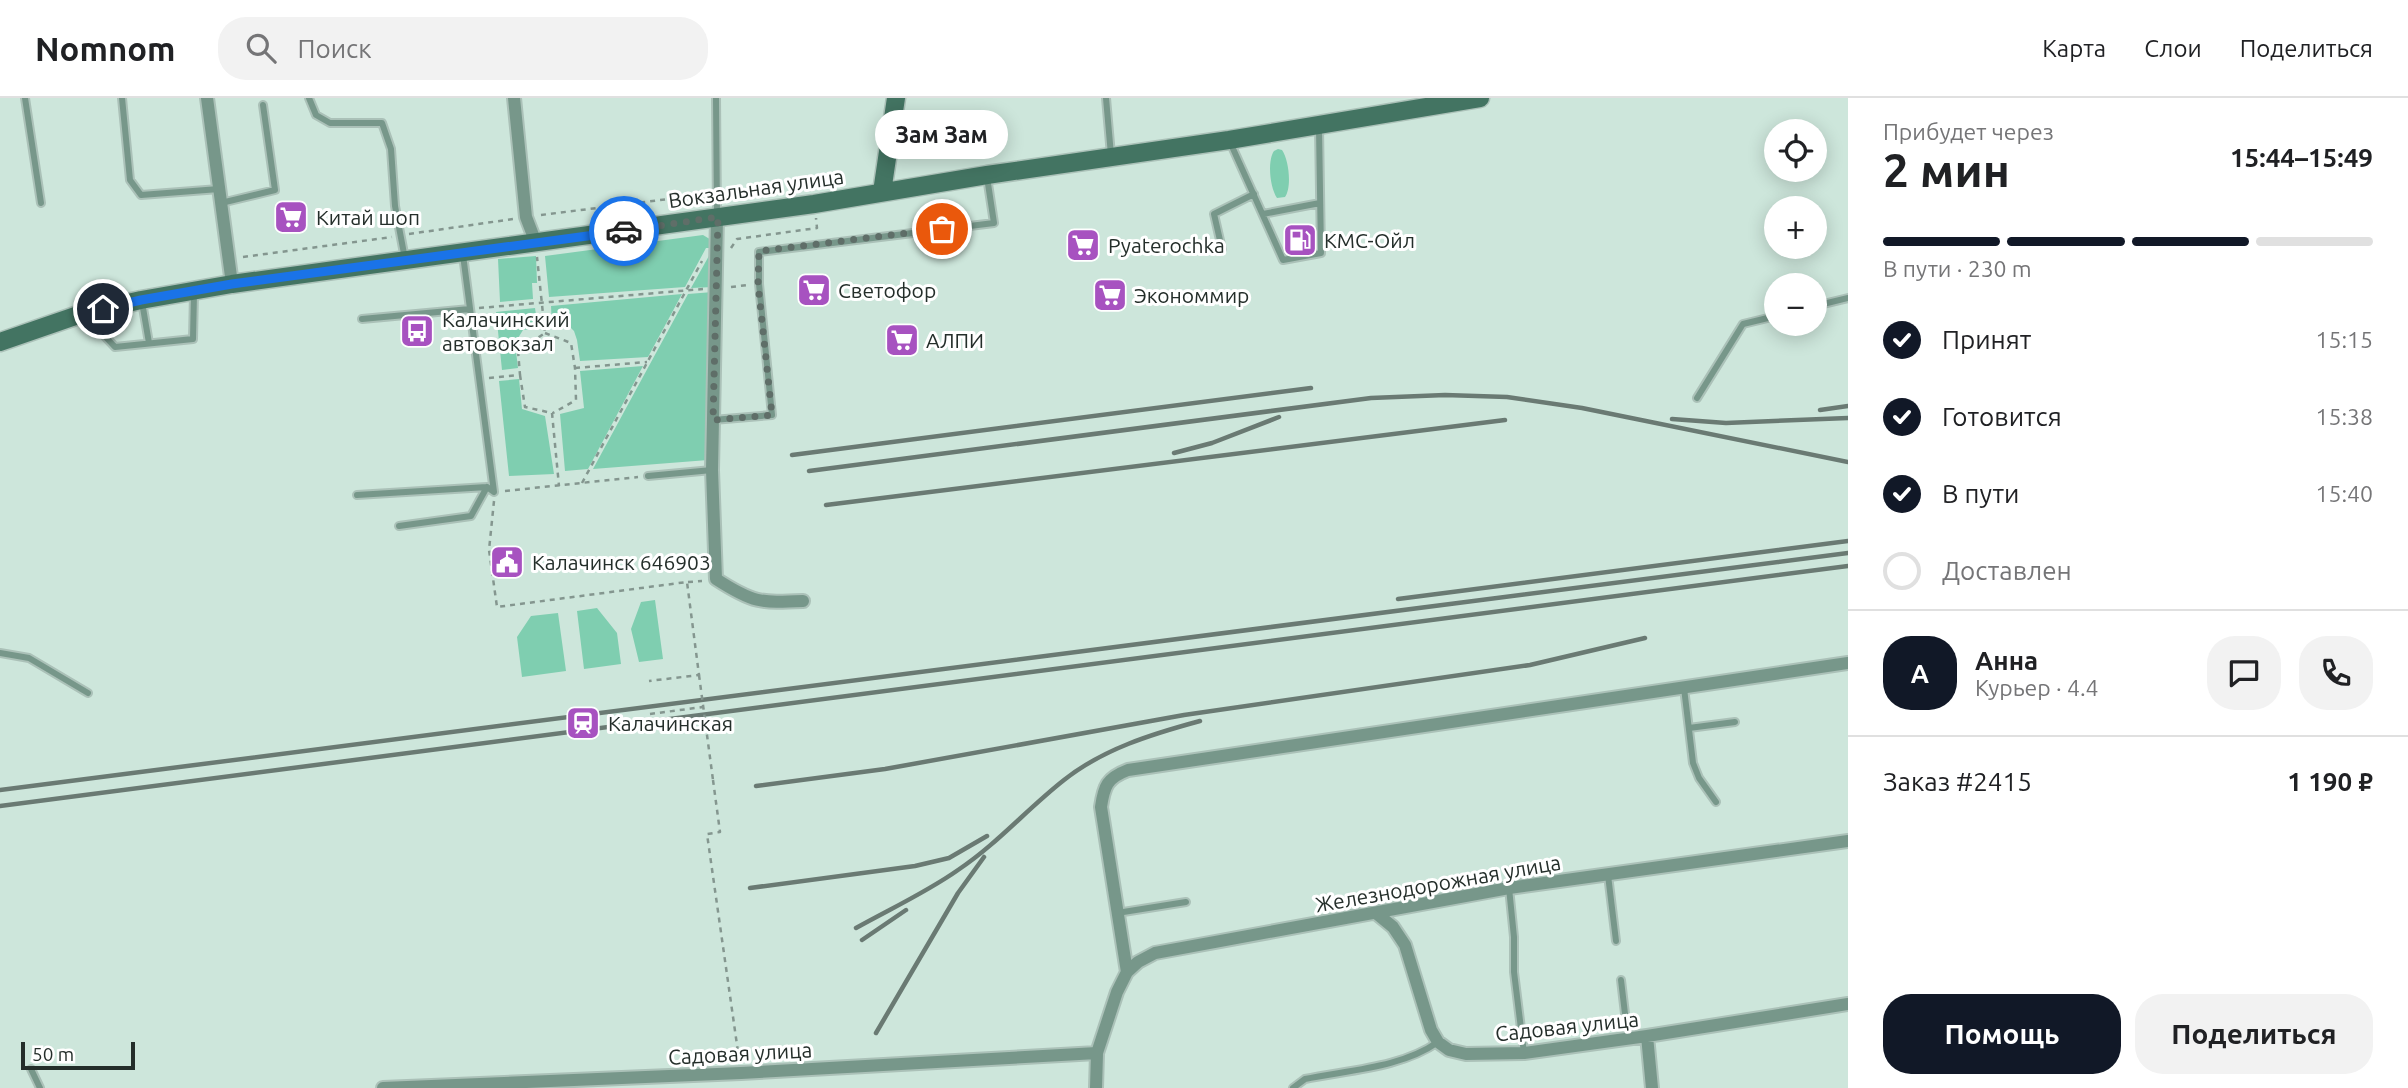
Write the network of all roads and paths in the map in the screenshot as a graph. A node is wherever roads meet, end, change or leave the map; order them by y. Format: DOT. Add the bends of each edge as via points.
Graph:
graph roads {
  1 [pos="25,98"];
  2 [pos="122,98"];
  3 [pos="207,98"];
  4 [pos="309,98"];
  5 [pos="513,98"];
  6 [pos="716,98"];
  7 [pos="896,98"];
  8 [pos="1106,98"];
  9 [pos="1480,98"];
  10 [pos="263,105"];
  11 [pos="1319,125"];
  12 [pos="1229,140"];
  13 [pos="1111,157"];
  14 [pos="987,175"];
  15 [pos="784,185"];
  16 [pos="219,189"];
  17 [pos="882,192"];
  18 [pos="1254,194"];
  19 [pos="1320,202"];
  20 [pos="41,203"];
  21 [pos="221,203"];
  22 [pos="814,204"];
  23 [pos="1263,214"];
  24 [pos="526,217"];
  25 [pos="718,217"];
  26 [pos="401,236"];
  27 [pos="536,243"];
  28 [pos="717,250"];
  29 [pos="1222,250"];
  30 [pos="463,253"];
  31 [pos="229,259"];
  32 [pos="406,261"];
  33 [pos="232,284"];
  34 [pos="758,284"];
  35 [pos="716,289"];
  36 [pos="686,290"];
  37 [pos="194,291"];
  38 [pos="1848,298"];
  39 [pos="141,300"];
  40 [pos="541,302"];
  41 [pos="1827,303"];
  42 [pos="470,309"];
  43 [pos="83,313"];
  44 [pos="362,319"];
  45 [pos="1764,319"];
  46 [pos="545,333"];
  47 [pos="0,342"];
  48 [pos="149,343"];
  49 [pos="647,362"];
  50 [pos="575,368"];
  51 [pos="520,375"];
  52 [pos="479,379"];
  53 [pos="1697,398"];
  54 [pos="552,413"];
  55 [pos="713,420"];
  56 [pos="712,470"];
  57 [pos="648,476"];
  58 [pos="582,483"];
  59 [pos="559,486"];
  60 [pos="487,487"];
  61 [pos="494,492"];
  62 [pos="356,495"];
  63 [pos="399,526"];
  64 [pos="803,601"];
  65 [pos="0,653"];
  66 [pos="1848,663"];
  67 [pos="699,675"];
  68 [pos="649,681"];
  69 [pos="1684,688"];
  70 [pos="88,693"];
  71 [pos="704,707"];
  72 [pos="650,714"];
  73 [pos="1735,722"];
  74 [pos="1689,728"];
  75 [pos="1716,802"];
  76 [pos="1848,841"];
  77 [pos="1608,875"];
  78 [pos="1509,888"];
  79 [pos="1186,902"];
  80 [pos="1117,913"];
  81 [pos="1376,913"];
  82 [pos="1616,941"];
  83 [pos="1128,972"];
  84 [pos="1621,980"];
  85 [pos="1848,1004"];
  86 [pos="1647,1036"];
  87 [pos="1628,1039"];
  88 [pos="1438,1042"];
  89 [pos="1097,1053"];
  90 [pos="1524,1053"];
  91 [pos="31,1069"];
  92 [pos="741,1073"];
  93 [pos="40,1088"];
  94 [pos="383,1088"];
  95 [pos="743,1088"];
  96 [pos="1096,1088"];
  97 [pos="1293,1088"];
  98 [pos="1652,1088"];
  1 -- 20 [label="lane"];
  2 -- 16 [label="lane" via="130,180 141,195"];
  3 -- 16 [label="street"];
  4 -- 26 [label="lane" via="316,115 330,123 382,123 391,149"];
  5 -- 24 [label="street"];
  6 -- 25 [label="lane"];
  7 -- 17 [label="main road"];
  8 -- 13 [label="lane"];
  9 -- 11 [label="main road, Вокзальная улица"];
  10 -- 21 [label="lane" via="275,190"];
  11 -- 12 [label="main road, Вокзальная улица"];
  11 -- 19 [label="lane"];
  12 -- 13 [label="main road, Вокзальная улица"];
  12 -- 18 [label="lane"];
  13 -- 14 [label="main road, Вокзальная улица"];
  14 -- 17 [label="main road, Вокзальная улица"];
  14 -- 34 [label="lane" via="994,223 759,251"];
  15 -- 24 [label="path"];
  16 -- 21 [label="street"];
  17 -- 22 [label="main road, Вокзальная улица"];
  18 -- 23 [label="lane"];
  18 -- 29 [label="lane" via="1214,214"];
  19 -- 23 [label="lane"];
  19 -- 23 [label="lane" via="1321,253 1283,260"];
  21 -- 31 [label="street"];
  22 -- 25 [label="main road, Вокзальная улица"];
  22 -- 28 [label="path" via="817,228 737,239 730,249"];
  24 -- 26 [label="path"];
  24 -- 27 [label="street"];
  25 -- 27 [label="main road, Вокзальная улица"];
  25 -- 28 [label="street"];
  26 -- 31 [label="path"];
  26 -- 32 [label="lane"];
  27 -- 30 [label="main road, Вокзальная улица"];
  27 -- 40 [label="path"];
  28 -- 35 [label="street"];
  28 -- 36 [label="path" via="708,251"];
  30 -- 32 [label="main road, Вокзальная улица"];
  30 -- 42 [label="lane"];
  31 -- 33 [label="street"];
  32 -- 33 [label="main road, Вокзальная улица"];
  33 -- 37 [label="main road, Вокзальная улица"];
  34 -- 35 [label="path"];
  34 -- 55 [label="lane" via="772,415"];
  35 -- 36 [label="path"];
  35 -- 55 [label="street"];
  36 -- 40 [label="path"];
  36 -- 49 [label="path"];
  37 -- 39 [label="main road, Вокзальная улица"];
  37 -- 48 [label="lane" via="193,339"];
  38 -- 41 [label="lane"];
  39 -- 43 [label="main road, Вокзальная улица"];
  39 -- 48 [label="lane"];
  40 -- 42 [label="path"];
  40 -- 46 [label="path"];
  42 -- 44 [label="lane"];
  42 -- 52 [label="lane"];
  43 -- 47 [label="main road, Вокзальная улица"];
  43 -- 48 [label="lane" via="115,347"];
  45 -- 53 [label="lane" via="1743,324"];
  46 -- 50 [label="path" via="571,343"];
  46 -- 51 [label="path" via="518,351"];
  49 -- 50 [label="path"];
  49 -- 58 [label="path"];
  50 -- 54 [label="path" via="576,400"];
  51 -- 52 [label="path"];
  51 -- 54 [label="path" via="525,407"];
  52 -- 61 [label="lane"];
  54 -- 59 [label="path"];
  55 -- 56 [label="street"];
  56 -- 57 [label="lane"];
  56 -- 64 [label="street" via="716,579 752,600"];
  57 -- 58 [label="path"];
  58 -- 59 [label="path"];
  59 -- 61 [label="path"];
  60 -- 61 [label="lane"];
  60 -- 62 [label="lane"];
  60 -- 63 [label="lane" via="471,516"];
  61 -- 67 [label="path" via="489,550 497,607 687,582"];
  65 -- 70 [label="lane" via="29,658"];
  66 -- 69 [label="street"];
  67 -- 68 [label="path"];
  67 -- 71 [label="path, bridge"];
  69 -- 74 [label="lane"];
  69 -- 80 [label="street" via="1115,775 1104,787 1101,807"];
  71 -- 72 [label="path"];
  71 -- 92 [label="path, bridge" via="720,832 707,834"];
  73 -- 74 [label="lane"];
  74 -- 75 [label="lane" via="1693,763"];
  76 -- 77 [label="street, Железнодорожная улица"];
  77 -- 78 [label="street, Железнодорожная улица"];
  77 -- 82 [label="lane"];
  78 -- 81 [label="street, Железнодорожная улица"];
  78 -- 90 [label="lane"];
  79 -- 80 [label="lane"];
  80 -- 83 [label="street"];
  81 -- 83 [label="street, Железнодорожная улица" via="1155,953"];
  81 -- 88 [label="street" via="1405,945"];
  83 -- 89 [label="street"];
  84 -- 87 [label="lane"];
  85 -- 86 [label="street, Садовая улица"];
  86 -- 87 [label="street, Садовая улица"];
  86 -- 98 [label="street"];
  87 -- 90 [label="street, Садовая улица"];
  88 -- 90 [label="street, Садовая улица" via="1466,1054"];
  88 -- 97 [label="lane" via="1409,1057 1305,1079"];
  89 -- 92 [label="street, Садовая улица"];
  89 -- 96 [label="street"];
  91 -- 93 [label="lane"];
  92 -- 94 [label="street, Садовая улица"];
  92 -- 95 [label="street"];
}
